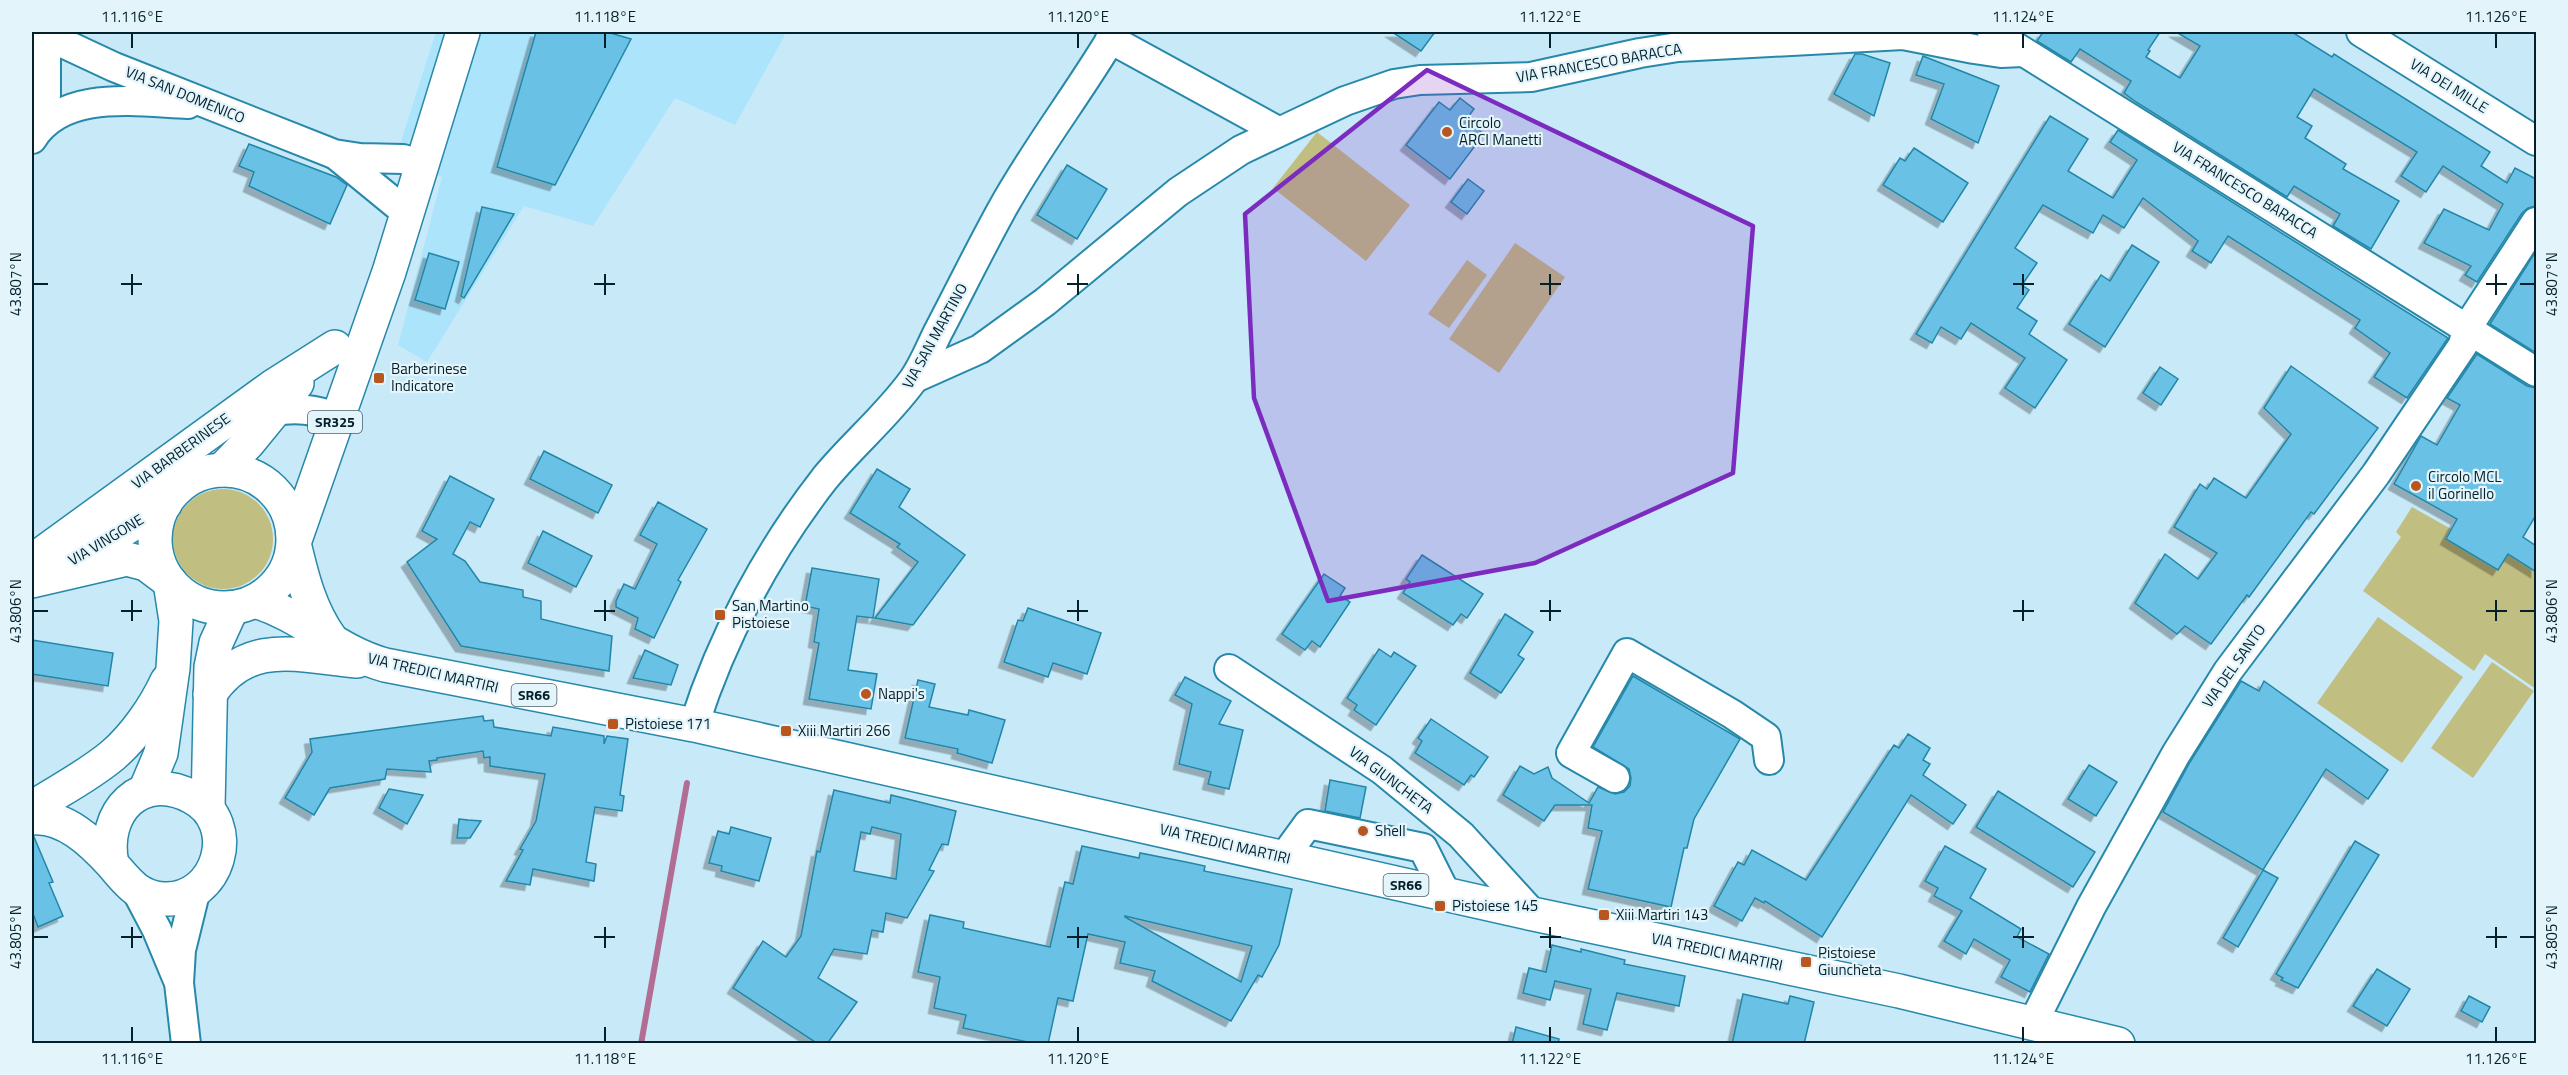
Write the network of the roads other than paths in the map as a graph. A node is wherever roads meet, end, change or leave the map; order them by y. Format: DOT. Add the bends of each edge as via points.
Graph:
graph roads {
  1 [pos="463,32"];
  2 [pos="1992,32"];
  3 [pos="2361,32"];
  4 [pos="1904,33"];
  5 [pos="43,34"];
  6 [pos="1112,35"];
  7 [pos="2023,52"];
  8 [pos="210,105"];
  9 [pos="1278,131"];
  10 [pos="34,135"];
  11 [pos="2536,141"];
  12 [pos="334,154"];
  13 [pos="423,165"];
  14 [pos="408,214"];
  15 [pos="2536,222"];
  16 [pos="379,302"];
  17 [pos="2467,328"];
  18 [pos="335,347"];
  19 [pos="2536,372"];
  20 [pos="915,378"];
  21 [pos="272,412"];
  22 [pos="336,418"];
  23 [pos="222,470"];
  24 [pos="165,504"];
  25 [pos="294,543"];
  26 [pos="37,573"];
  27 [pos="170,582"];
  28 [pos="243,605"];
  29 [pos="334,643"];
  30 [pos="374,662"];
  31 [pos="173,668"];
  32 [pos="1229,669"];
  33 [pos="210,694"];
  34 [pos="694,725"];
  35 [pos="1769,760"];
  36 [pos="1615,778"];
  37 [pos="145,791"];
  38 [pos="32,808"];
  39 [pos="208,808"];
  40 [pos="32,819"];
  41 [pos="112,864"];
  42 [pos="136,890"];
  43 [pos="196,890"];
  44 [pos="1533,914"];
  45 [pos="179,983"];
  46 [pos="2033,1023"];
  47 [pos="186,1044"];
  48 [pos="2118,1044"];
  1 -- 13 [label="main road, VIA BARBERINESE / SR325"];
  2 -- 7 [label="street, VIA FRANCESCO BARACCA"];
  3 -- 11 [label="street, VIA DEI MILLE"];
  4 -- 7 [label="street, VIA FRANCESCO BARACCA" via="1974,50"];
  4 -- 9 [label="street, VIA FRANCESCO BARACCA" via="1678,47 1531,77 1407,82 1345,101"];
  5 -- 8 [label="street, VIA SAN DOMENICO"];
  5 -- 10 [label="street" via="46,95"];
  6 -- 9 [label="street"];
  6 -- 20 [label="street, VIA SAN MARTINO" via="1039,145"];
  7 -- 17 [label="street, VIA FRANCESCO BARACCA"];
  8 -- 10 [label="street" via="86,105 60,111"];
  8 -- 12 [label="street, VIA SAN DOMENICO"];
  9 -- 20 [label="street, VIA FRANCESCO BARACCA" via="1241,150 1178,192 1045,302 980,349"];
  12 -- 13 [label="street, VIA SAN DOMENICO" via="403,159"];
  12 -- 14 [label="street, VIA SAN DOMENICO"];
  13 -- 14 [label="main road, VIA BARBERINESE / SR325"];
  14 -- 16 [label="main road, VIA BARBERINESE / SR325"];
  15 -- 17 [label="street, VIA DEL SANTO"];
  16 -- 18 [label="main road, VIA BARBERINESE / SR325" via="354,332"];
  16 -- 22 [label="main road, VIA BARBERINESE / SR325"];
  17 -- 19 [label="street, VIA FRANCESCO BARACCA"];
  17 -- 46 [label="street, VIA DEL SANTO" via="2463,345 2376,474 2228,671 2181,744 2091,907"];
  18 -- 21 [label="main road, VIA BARBERINESE / SR325"];
  18 -- 26 [label="main road, VIA BARBERINESE" via="253,400"];
  20 -- 34 [label="street, VIA SAN MARTINO" via="825,478 772,556 748,595"];
  21 -- 22 [label="street" via="303,410"];
  21 -- 23 [label="main road, VIA BARBERINESE / SR325"];
  22 -- 25 [label="main road, VIA BARBERINESE / SR325"];
  23 -- 24 [label="main road, SR66" via="189,480"];
  23 -- 25 [label="main road, SR66" via="254,477 274,491 288,511"];
  24 -- 26 [label="main road, VIA VINGONE / SR66"];
  24 -- 27 [label="main road, SR66" via="157,523 155,544"];
  25 -- 28 [label="main road, SR66" via="285,573 272,590"];
  25 -- 29 [label="main road, SR66" via="307,594"];
  26 -- 27 [label="main road, VIA VINGONE / SR66" via="127,559 146,564"];
  27 -- 28 [label="main road, SR66" via="194,602 212,607"];
  27 -- 31 [label="main road" via="176,621"];
  28 -- 29 [label="main road, VIA TREDICI MARTIRI / SR66" via="285,612"];
  28 -- 33 [label="main road" via="213,651"];
  29 -- 30 [label="main road, VIA TREDICI MARTIRI / SR66"];
  30 -- 33 [label="main road" via="281,654 259,656 228,672"];
  30 -- 34 [label="main road, VIA TREDICI MARTIRI / SR66"];
  31 -- 37 [label="main road" via="161,753"];
  31 -- 38 [label="main road" via="154,704 118,749"];
  32 -- 44 [label="street, VIA GIUNCHETA" via="1382,770 1461,835"];
  33 -- 39 [label="main road"];
  34 -- 44 [label="main road, VIA TREDICI MARTIRI / SR66"];
  35 -- 36 [label="street" via="1766,737 1627,653 1571,753"];
  37 -- 39 [label="main road" via="171,789"];
  37 -- 41 [label="main road" via="132,798 114,820 110,840"];
  39 -- 43 [label="main road" via="219,834 219,857 212,874"];
  40 -- 41 [label="main road" via="49,819 69,826"];
  41 -- 42 [label="main road"];
  42 -- 43 [label="main road" via="167,899"];
  42 -- 45 [label="street"];
  43 -- 45 [label="street" via="181,950"];
  44 -- 46 [label="main road, VIA TREDICI MARTIRI / SR66" via="1804,970"];
  45 -- 47 [label="street"];
  46 -- 48 [label="main road, VIA TREDICI MARTIRI / SR66"];
}
